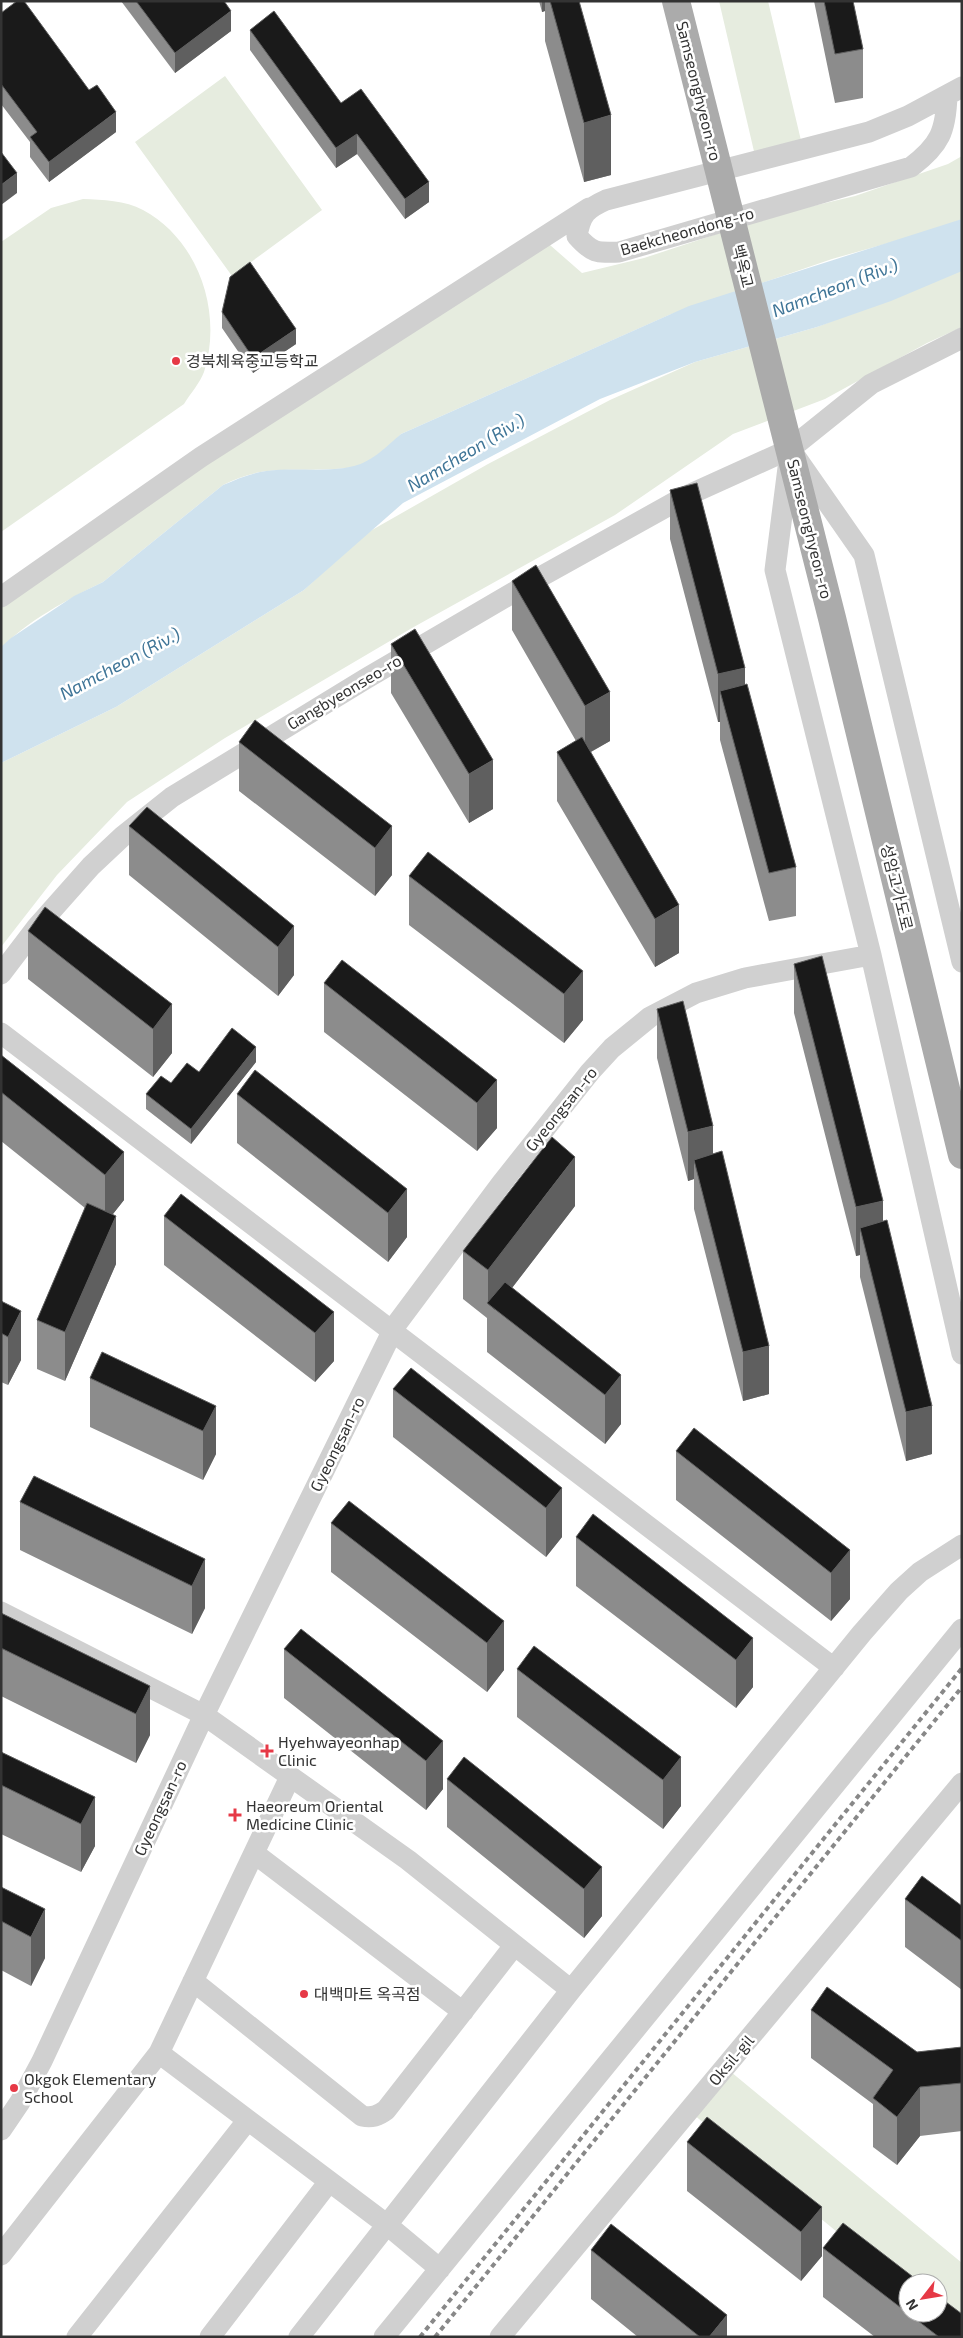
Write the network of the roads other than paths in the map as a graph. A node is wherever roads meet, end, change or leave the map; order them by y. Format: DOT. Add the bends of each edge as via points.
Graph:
graph roads {
  1 [pos="676,1"];
  2 [pos="955,91"];
  3 [pos="720,175"];
  4 [pos="591,207"];
  5 [pos="962,338"];
  6 [pos="789,445"];
  7 [pos="1,597"];
  8 [pos="832,618"];
  9 [pos="871,955"];
  10 [pos="962,962"];
  11 [pos="1,974"];
  12 [pos="1,1032"];
  13 [pos="962,1155"];
  14 [pos="393,1332"];
  15 [pos="962,1354"];
  16 [pos="962,1545"];
  17 [pos="1,1612"];
  18 [pos="962,1629"];
  19 [pos="834,1668"];
  20 [pos="204,1715"];
  21 [pos="290,1777"];
  22 [pos="962,1783"];
  23 [pos="254,1853"];
  24 [pos="514,1946"];
  25 [pos="193,1981"];
  26 [pos="571,1990"];
  27 [pos="463,2012"];
  28 [pos="159,2053"];
  29 [pos="248,2122"];
  30 [pos="1,2130"];
  31 [pos="328,2183"];
  32 [pos="386,2224"];
  33 [pos="1,2255"];
  34 [pos="440,2268"];
  35 [pos="77,2337"];
  36 [pos="210,2337"];
  37 [pos="299,2337"];
  38 [pos="384,2337"];
  39 [pos="500,2337"];
  1 -- 3 [label="main road, Samseonghyeon-ro"];
  2 -- 3 [label="street, Baekcheondong-ro" via="870,132"];
  2 -- 4 [label="street, Baekcheondong-ro" via="947,122 938,139 928,154 911,167 619,252 602,253 588,249 577,236 580,219"];
  3 -- 4 [label="street, Baekcheondong-ro" via="606,200"];
  3 -- 6 [label="main road, 백옥교"];
  4 -- 7 [label="street" via="201,457"];
  5 -- 6 [label="street, Gangbyeonseo-ro" via="871,384"];
  6 -- 8 [label="main road, Samseonghyeon-ro"];
  6 -- 9 [label="street" via="775,570"];
  6 -- 10 [label="street" via="864,555"];
  6 -- 11 [label="street, Gangbyeonseo-ro" via="684,497 567,562 366,678 172,797 92,866 36,928"];
  8 -- 13 [label="main road, 성암고가도로"];
  9 -- 14 [label="street, Gyeongsan-ro" via="745,978 696,993 667,1006 630,1032 566,1102 501,1184"];
  9 -- 15 [label="street"];
  12 -- 14 [label="street"];
  14 -- 19 [label="street"];
  14 -- 20 [label="street, Gyeongsan-ro"];
  16 -- 19 [label="street" via="920,1572 899,1591"];
  17 -- 20 [label="street"];
  18 -- 34 [label="street"];
  19 -- 26 [label="street"];
  20 -- 21 [label="street"];
  20 -- 30 [label="street, Gyeongsan-ro" via="42,2061"];
  21 -- 23 [label="street"];
  21 -- 24 [label="street" via="408,1860"];
  22 -- 39 [label="street, Oksil-gil"];
  23 -- 25 [label="street"];
  23 -- 27 [label="street"];
  24 -- 26 [label="street"];
  24 -- 27 [label="street"];
  25 -- 27 [label="street" via="362,2116 380,2115 386,2110"];
  25 -- 28 [label="street"];
  26 -- 32 [label="street"];
  28 -- 29 [label="street"];
  28 -- 33 [label="street"];
  29 -- 31 [label="street"];
  29 -- 35 [label="street"];
  31 -- 32 [label="street"];
  31 -- 36 [label="street"];
  32 -- 34 [label="street"];
  32 -- 37 [label="street"];
  34 -- 38 [label="street"];
}
